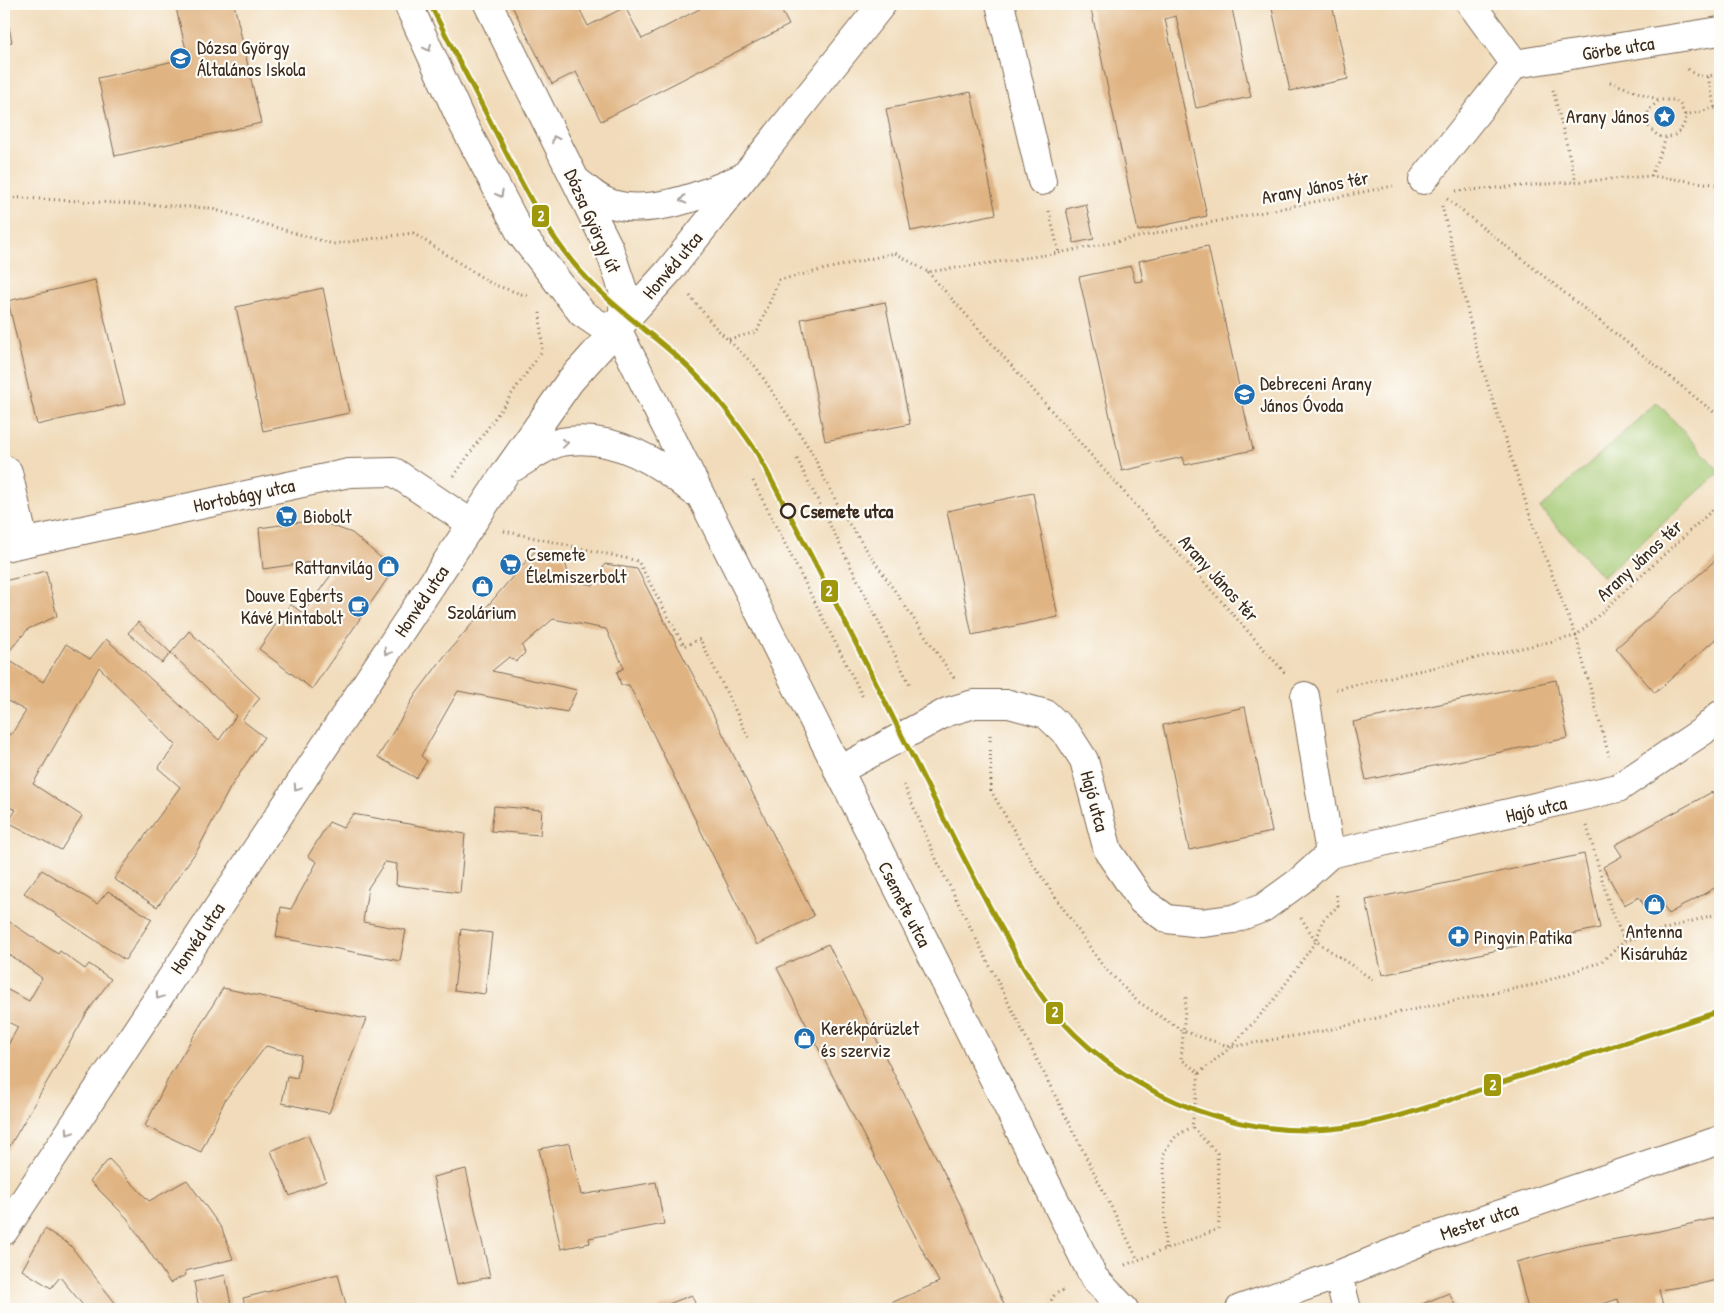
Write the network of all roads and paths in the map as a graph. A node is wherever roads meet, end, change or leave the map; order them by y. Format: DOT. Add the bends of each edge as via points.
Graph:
graph roads {
  1 [pos="408,4"];
  2 [pos="488,4"];
  3 [pos="1000,4"];
  4 [pos="1472,4"];
  5 [pos="875,8"];
  6 [pos="1720,31"];
  7 [pos="1545,59"];
  8 [pos="1515,64"];
  9 [pos="1708,77"];
  10 [pos="1606,81"];
  11 [pos="1659,100"];
  12 [pos="1720,107"];
  13 [pos="1715,108"];
  14 [pos="1685,114"];
  15 [pos="1666,138"];
  16 [pos="744,176"];
  17 [pos="1651,176"];
  18 [pos="576,180"];
  19 [pos="1042,181"];
  20 [pos="1576,182"];
  21 [pos="1720,185"];
  22 [pos="1431,186"];
  23 [pos="4,197"];
  24 [pos="1059,252"];
  25 [pos="928,272"];
  26 [pos="532,297"];
  27 [pos="540,307"];
  28 [pos="716,328"];
  29 [pos="617,329"];
  30 [pos="728,340"];
  31 [pos="1720,417"];
  32 [pos="797,459"];
  33 [pos="4,469"];
  34 [pos="506,472"];
  35 [pos="753,481"];
  36 [pos="437,501"];
  37 [pos="703,501"];
  38 [pos="1720,503"];
  39 [pos="472,524"];
  40 [pos="14,544"];
  41 [pos="1576,636"];
  42 [pos="910,685"];
  43 [pos="1305,696"];
  44 [pos="863,697"];
  45 [pos="974,704"];
  46 [pos="1720,715"];
  47 [pos="990,731"];
  48 [pos="750,738"];
  49 [pos="838,771"];
  50 [pos="904,785"];
  51 [pos="1618,788"];
  52 [pos="1585,819"];
  53 [pos="1330,854"];
  54 [pos="1283,893"];
  55 [pos="1720,913"];
  56 [pos="1316,941"];
  57 [pos="1625,942"];
  58 [pos="1373,980"];
  59 [pos="1186,997"];
  60 [pos="1183,1031"];
  61 [pos="1231,1047"];
  62 [pos="1199,1073"];
  63 [pos="1192,1128"];
  64 [pos="1720,1140"];
  65 [pos="4,1231"];
  66 [pos="1165,1249"];
  67 [pos="1338,1275"];
  68 [pos="1124,1309"];
  69 [pos="1240,1309"];
  70 [pos="1348,1309"];
  1 -- 29 [label="street, one-way" via="461,120 521,234 582,313 598,324"];
  18 -- 2 [label="street, Dózsa György út, one-way"];
  3 -- 19 [label="street"];
  4 -- 8 [label="street"];
  5 -- 16 [label="street, Honvéd utca"];
  6 -- 7 [label="street, Görbe utca"];
  7 -- 8 [label="street, Görbe utca"];
  7 -- 20 [label="path"];
  8 -- 22 [label="street"];
  9 -- 13 [label="path"];
  10 -- 11 [label="path"];
  11 -- 14 [label="path" via="1674,100"];
  11 -- 15 [label="path" via="1648,111 1648,126 1652,132"];
  12 -- 13 [label="path"];
  13 -- 14 [label="path"];
  14 -- 15 [label="path" via="1680,132"];
  15 -- 17 [label="path"];
  16 -- 18 [label="street, one-way" via="705,195 631,208 596,196"];
  16 -- 29 [label="street, Honvéd utca" via="669,271"];
  17 -- 20 [label="path, Arany János tér"];
  17 -- 21 [label="path, Arany János tér"];
  18 -- 29 [label="street, Dózsa György út" via="609,248 624,292 623,312"];
  19 -- 24 [label="path"];
  20 -- 22 [label="path, Arany János tér"];
  22 -- 24 [label="path, Arany János tér"];
  22 -- 31 [label="path"];
  22 -- 41 [label="path" via="1478,354 1535,531"];
  23 -- 26 [label="path" via="209,208 332,244 413,234 492,284"];
  24 -- 25 [label="path, Arany János tér"];
  25 -- 30 [label="path, Arany János tér" via="895,253 779,280 757,332"];
  25 -- 43 [label="path, Arany János tér"];
  27 -- 36 [label="path" via="542,351"];
  28 -- 30 [label="path"];
  29 -- 34 [label="street, Honvéd utca" via="570,381"];
  29 -- 37 [label="street, Csemete utca"];
  30 -- 45 [label="path" via="756,367 811,452 843,515"];
  32 -- 42 [label="path"];
  33 -- 40 [label="street" via="8,472"];
  34 -- 37 [label="street, one-way" via="560,442 591,441 650,458 670,471"];
  34 -- 39 [label="street, Honvéd utca"];
  35 -- 44 [label="path"];
  36 -- 39 [label="street, Hortobágy utca"];
  36 -- 40 [label="street, Hortobágy utca" via="394,472 349,473"];
  37 -- 49 [label="street, Csemete utca"];
  38 -- 41 [label="path, Arany János tér"];
  39 -- 48 [label="path" via="638,561 684,646 700,639"];
  39 -- 65 [label="street, Honvéd utca, one-way"];
  41 -- 43 [label="path"];
  41 -- 51 [label="path"];
  43 -- 53 [label="street"];
  45 -- 49 [label="street, Hajó utca" via="947,712"];
  45 -- 54 [label="street, Hajó utca" via="1009,704 1046,714 1068,735 1084,760 1108,851 1142,901 1167,919 1202,923 1233,919 1264,908"];
  46 -- 51 [label="street, Hajó utca" via="1703,731"];
  47 -- 60 [label="path" via="991,792 1035,867 1102,965 1137,1001"];
  49 -- 68 [label="street, Csemete utca" via="1094,1278"];
  50 -- 66 [label="path" via="937,861 1138,1260"];
  51 -- 53 [label="street, Hajó utca"];
  52 -- 57 [label="path" via="1612,912"];
  53 -- 54 [label="street, Hajó utca"];
  53 -- 56 [label="path" via="1338,906 1323,920"];
  54 -- 56 [label="path"];
  55 -- 57 [label="path"];
  56 -- 58 [label="path"];
  56 -- 61 [label="path" via="1274,1000"];
  57 -- 61 [label="path" via="1601,962 1537,984 1328,1030"];
  59 -- 60 [label="path"];
  60 -- 61 [label="path"];
  60 -- 62 [label="path" via="1181,1059"];
  61 -- 62 [label="path"];
  62 -- 63 [label="path"];
  63 -- 66 [label="path" via="1176,1136 1164,1152"];
  63 -- 66 [label="path" via="1217,1153 1218,1229"];
  64 -- 67 [label="street, Mester utca" via="1424,1240"];
  67 -- 69 [label="street, Mester utca"];
  67 -- 70 [label="street"];
}
